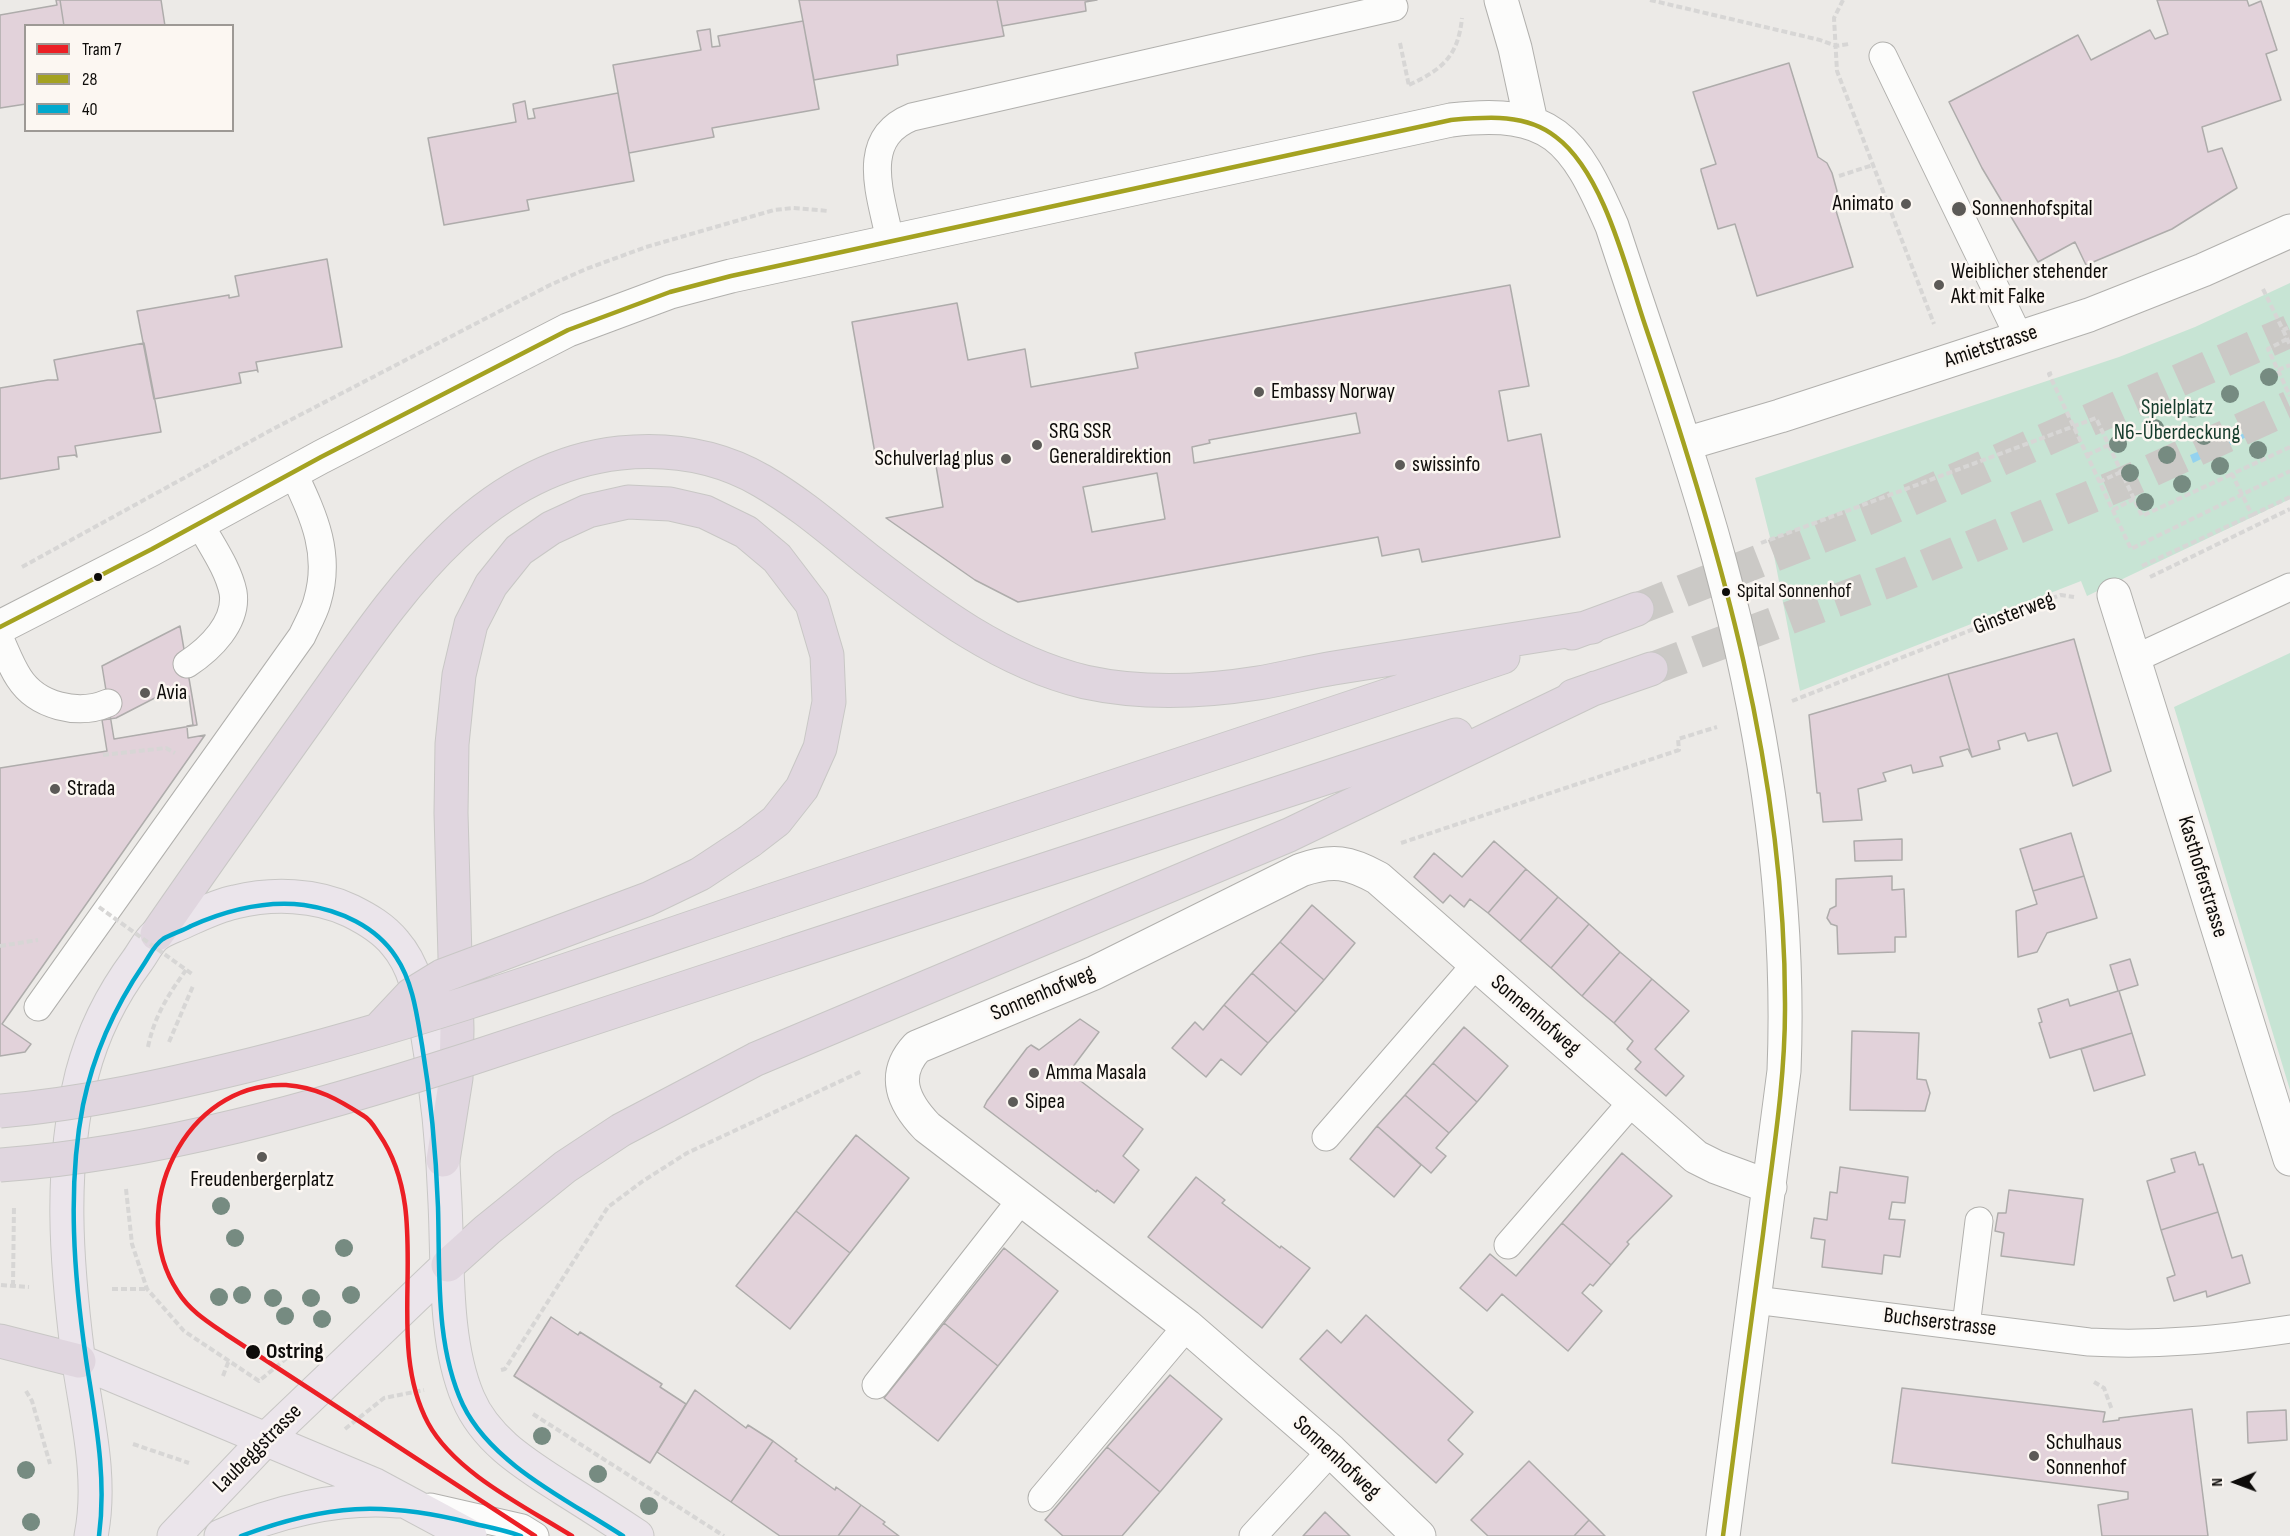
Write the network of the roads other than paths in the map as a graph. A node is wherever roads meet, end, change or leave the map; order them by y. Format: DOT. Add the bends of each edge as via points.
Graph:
graph roads {
  1 [pos="1501,0"];
  2 [pos="1394,7"];
  3 [pos="1883,56"];
  4 [pos="1531,122"];
  5 [pos="2290,231"];
  6 [pos="890,241"];
  7 [pos="2019,337"];
  8 [pos="1685,444"];
  9 [pos="293,472"];
  10 [pos="200,524"];
  11 [pos="2290,587"];
  12 [pos="2114,595"];
  13 [pos="1636,609"];
  14 [pos="0,627"];
  15 [pos="1592,627"];
  16 [pos="0,639"];
  17 [pos="2134,659"];
  18 [pos="187,664"];
  19 [pos="1651,669"];
  20 [pos="1595,688"];
  21 [pos="108,703"];
  22 [pos="157,934"];
  23 [pos="1476,964"];
  24 [pos="38,1007"];
  25 [pos="377,1031"];
  26 [pos="1632,1102"];
  27 [pos="0,1111"];
  28 [pos="1326,1137"];
  29 [pos="2290,1159"];
  30 [pos="443,1160"];
  31 [pos="0,1165"];
  32 [pos="1770,1187"];
  33 [pos="1021,1200"];
  34 [pos="1979,1221"];
  35 [pos="1508,1245"];
  36 [pos="448,1265"];
  37 [pos="1755,1300"];
  38 [pos="1187,1326"];
  39 [pos="1966,1326"];
  40 [pos="2290,1329"];
  41 [pos="0,1341"];
  42 [pos="79,1361"];
  43 [pos="876,1384"];
  44 [pos="267,1438"];
  45 [pos="1331,1451"];
  46 [pos="1042,1498"];
  47 [pos="411,1503"];
  48 [pos="91,1536"];
  49 [pos="174,1536"];
  50 [pos="221,1536"];
  51 [pos="470,1536"];
  52 [pos="535,1536"];
  53 [pos="637,1536"];
  54 [pos="1253,1536"];
  55 [pos="1419,1536"];
  56 [pos="1723,1536"];
  1 -- 4 [label="street"];
  2 -- 6 [label="lane" via="899,122 881,142 876,160"];
  3 -- 7 [label="lane"];
  4 -- 6 [label="street" via="1504,117 1451,120"];
  4 -- 8 [label="street" via="1547,128 1569,147 1597,192"];
  5 -- 7 [label="street, Amietstrasse" via="2143,295"];
  6 -- 9 [label="street" via="731,276 618,310 568,330"];
  7 -- 8 [label="street, Amietstrasse"];
  8 -- 32 [label="street" via="1719,558 1756,715 1779,887 1785,981 1784,1071"];
  9 -- 10 [label="street"];
  9 -- 24 [label="lane" via="316,521 323,575 317,602 302,636"];
  10 -- 14 [label="street"];
  10 -- 18 [label="lane" via="233,593 225,628 212,645"];
  11 -- 17 [label="lane"];
  12 -- 17 [label="street, Kasthoferstrasse"];
  13 -- 15 [label="highway"];
  15 -- 22 [label="highway" via="1257,684 1196,690 1139,689 1086,682 1041,668 960,627 803,507 759,479 686,453 647,451 601,456 562,466 523,483 486,507 438,549 382,616"];
  15 -- 25 [label="highway, bridge"];
  16 -- 21 [label="lane" via="18,677 41,699 80,709"];
  17 -- 29 [label="street, Kasthoferstrasse"];
  19 -- 20 [label="highway"];
  20 -- 31 [label="highway, bridge" via="417,1075 214,1130 110,1152"];
  20 -- 36 [label="highway" via="1289,835 756,1059 621,1130 574,1161 494,1223"];
  22 -- 30 [label="main road" via="233,902 276,897 339,905 371,921 396,944 417,983 438,1095"];
  22 -- 42 [label="main road" via="108,1005 94,1035 74,1109 68,1150 66,1228"];
  23 -- 26 [label="street, Sonnenhofweg"];
  23 -- 28 [label="lane"];
  23 -- 33 [label="street, Sonnenhofweg" via="1378,878 1342,863 1317,865 1094,973 917,1047 907,1058 902,1077 905,1098 914,1113"];
  25 -- 27 [label="highway, bridge" via="200,1077 103,1097"];
  25 -- 30 [label="highway, bridge" via="411,995 442,976 648,899 700,874 776,821 802,788 820,748 830,702 827,655 812,604 777,558 746,532 705,512 670,504 628,502 588,511 550,528 519,550 491,585 471,624 459,675 452,744 451,813 457,1029 456,1078"];
  26 -- 32 [label="street, Sonnenhofweg" via="1696,1157"];
  26 -- 35 [label="lane"];
  30 -- 36 [label="main road"];
  32 -- 37 [label="street"];
  33 -- 38 [label="street, Sonnenhofweg"];
  33 -- 43 [label="lane"];
  34 -- 39 [label="lane"];
  36 -- 44 [label="main road, Laubeggstrasse"];
  36 -- 53 [label="main road" via="454,1348 470,1403 482,1422 513,1454"];
  37 -- 39 [label="lane, Buchserstrasse"];
  37 -- 56 [label="street"];
  38 -- 45 [label="street, Sonnenhofweg"];
  38 -- 46 [label="lane"];
  39 -- 40 [label="lane, Buchserstrasse" via="2124,1344 2202,1341"];
  41 -- 42 [label="highway"];
  42 -- 44 [label="main road"];
  42 -- 48 [label="main road" via="95,1478"];
  44 -- 47 [label="main road"];
  44 -- 49 [label="main road, Laubeggstrasse"];
  45 -- 54 [label="lane"];
  45 -- 55 [label="street, Sonnenhofweg"];
  47 -- 50 [label="main road" via="338,1503 263,1520"];
  47 -- 51 [label="main road"];
  47 -- 52 [label="lane" via="522,1528"];
}
